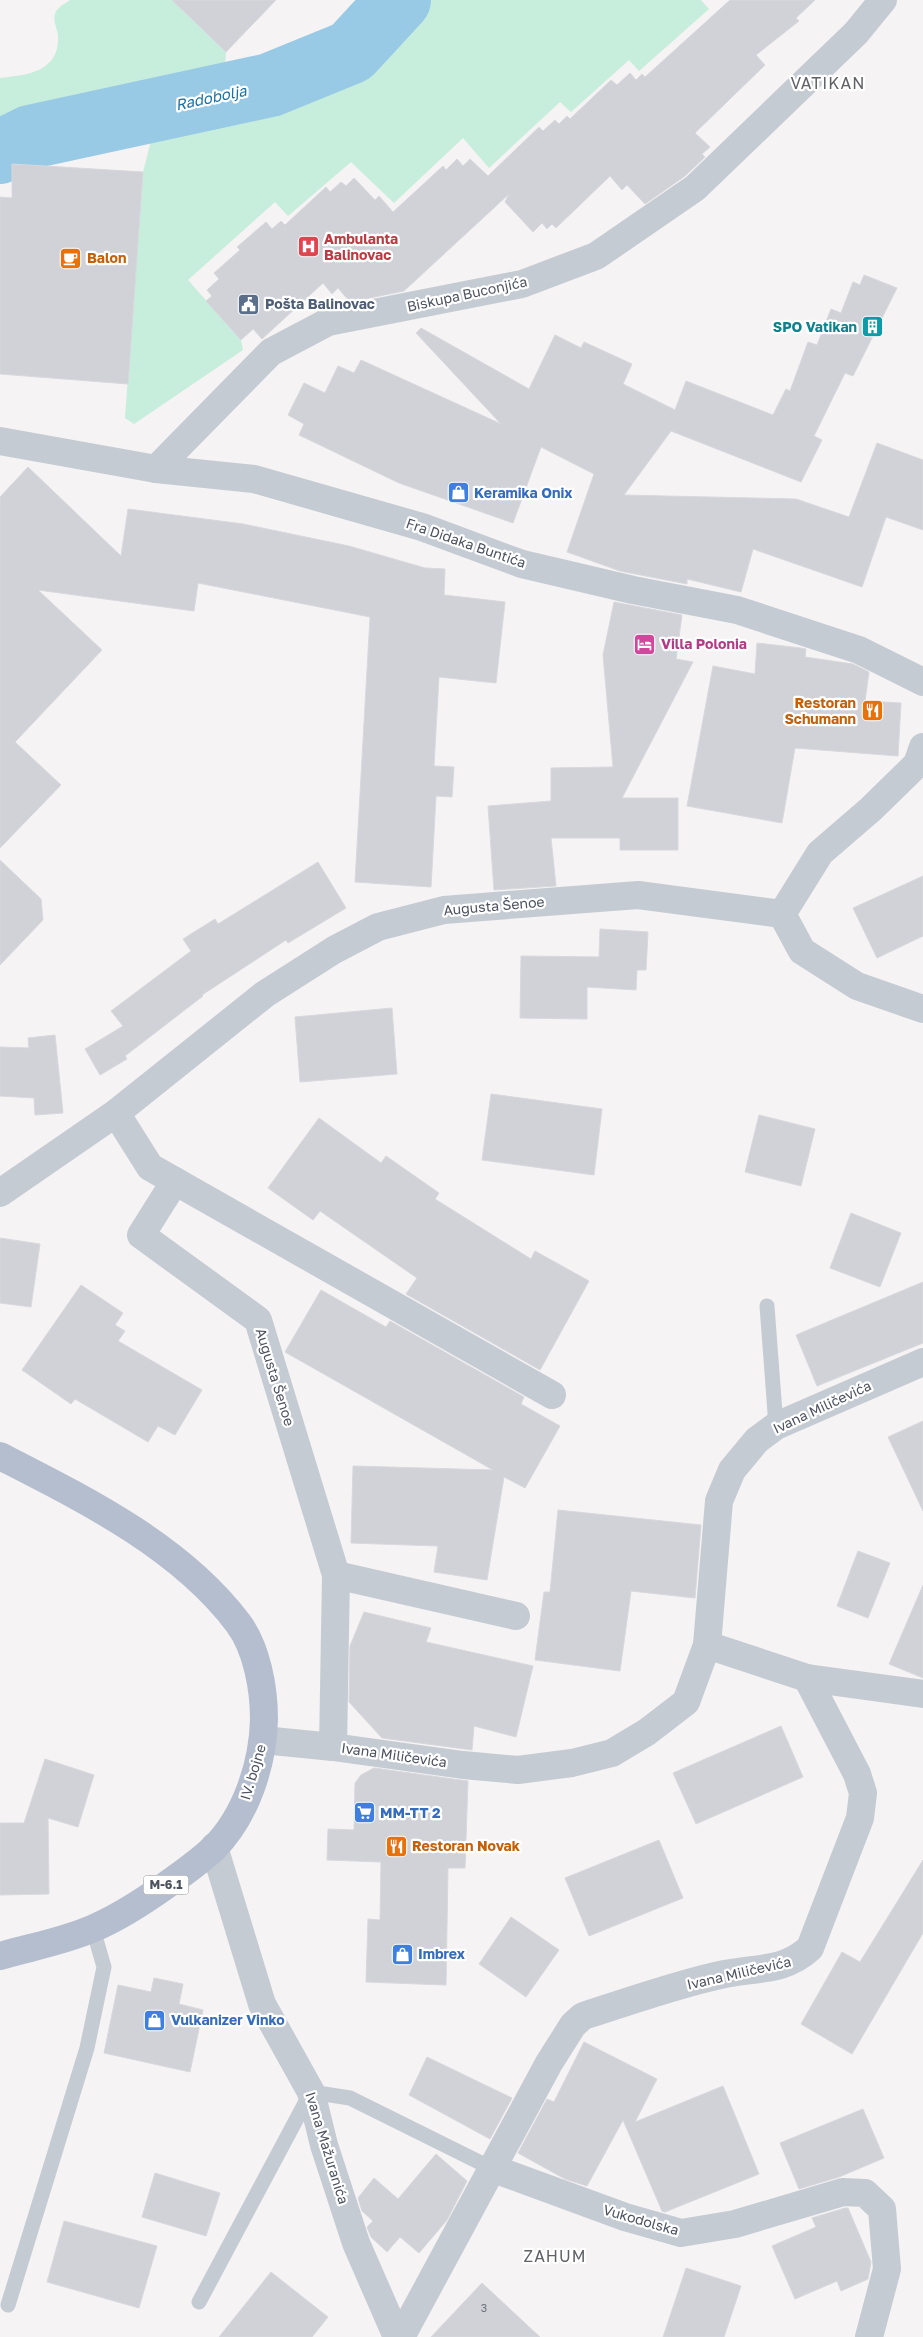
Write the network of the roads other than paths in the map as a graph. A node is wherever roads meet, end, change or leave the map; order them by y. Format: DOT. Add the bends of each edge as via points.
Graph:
graph roads {
  1 [pos="883,0"];
  2 [pos="0,441"];
  3 [pos="156,469"];
  4 [pos="923,682"];
  5 [pos="923,747"];
  6 [pos="782,914"];
  7 [pos="923,1009"];
  8 [pos="116,1113"];
  9 [pos="175,1181"];
  10 [pos="0,1193"];
  11 [pos="767,1306"];
  12 [pos="923,1362"];
  13 [pos="552,1395"];
  14 [pos="776,1426"];
  15 [pos="0,1456"];
  16 [pos="336,1575"];
  17 [pos="516,1616"];
  18 [pos="707,1645"];
  19 [pos="807,1678"];
  20 [pos="923,1694"];
  21 [pos="263,1740"];
  22 [pos="333,1747"];
  23 [pos="214,1847"];
  24 [pos="93,1929"];
  25 [pos="0,1956"];
  26 [pos="311,2092"];
  27 [pos="491,2168"];
  28 [pos="199,2302"];
  29 [pos="8,2304"];
  30 [pos="397,2337"];
  31 [pos="401,2337"];
  32 [pos="868,2337"];
  1 -- 3 [label="street, Biskupa Buconjića" via="856,33 695,188 596,256 522,284 328,322 271,352"];
  2 -- 3 [label="street, Fra Didaka Buntića"];
  3 -- 4 [label="street, Fra Didaka Buntića" via="254,478 422,527 522,564 737,610 859,650"];
  5 -- 6 [label="street" via="917,764 820,853"];
  6 -- 7 [label="street" via="802,951 857,986"];
  6 -- 8 [label="street, Augusta Šenoe" via="638,895 444,910 378,927 334,950 265,994"];
  8 -- 9 [label="street" via="150,1167"];
  8 -- 10 [label="street, Augusta Šenoe"];
  9 -- 13 [label="street"];
  9 -- 16 [label="street, Augusta Šenoe" via="141,1236 258,1320"];
  11 -- 14 [label="lane"];
  12 -- 14 [label="street, Ivana Miličevića"];
  14 -- 18 [label="street, Ivana Miličevića" via="757,1440 732,1470 719,1501"];
  15 -- 21 [label="main road, IV. bojne / M-6.1" via="71,1492 164,1551 214,1593 240,1625 257,1662 264,1695"];
  16 -- 17 [label="street"];
  16 -- 22 [label="street, Augusta Šenoe"];
  18 -- 19 [label="street"];
  18 -- 22 [label="street, Ivana Miličevića" via="686,1702 647,1732 612,1753 572,1764 518,1770"];
  19 -- 20 [label="street"];
  19 -- 27 [label="street, Ivana Miličevića" via="857,1774 863,1793 860,1818 810,1948 785,1965 720,1974 583,2016 573,2025 549,2062"];
  21 -- 22 [label="street, Ivana Miličevića"];
  21 -- 23 [label="main road, IV. bojne / M-6.1" via="251,1787 236,1818"];
  23 -- 24 [label="main road, IV. bojne / M-6.1" via="177,1878"];
  23 -- 26 [label="street, Ivana Mažuranića" via="262,2004"];
  24 -- 25 [label="main road, IV. bojne / M-6.1"];
  24 -- 29 [label="lane" via="104,1967 87,2048"];
  26 -- 27 [label="lane, Vukodolska" via="350,2098"];
  26 -- 28 [label="lane"];
  26 -- 30 [label="street, Ivana Mažuranića" via="324,2145 356,2243"];
  27 -- 31 [label="street, Ivana Miličevića"];
  27 -- 32 [label="street, Vukodolska" via="681,2233 735,2224 843,2192 865,2193 882,2209 887,2269"];
}
